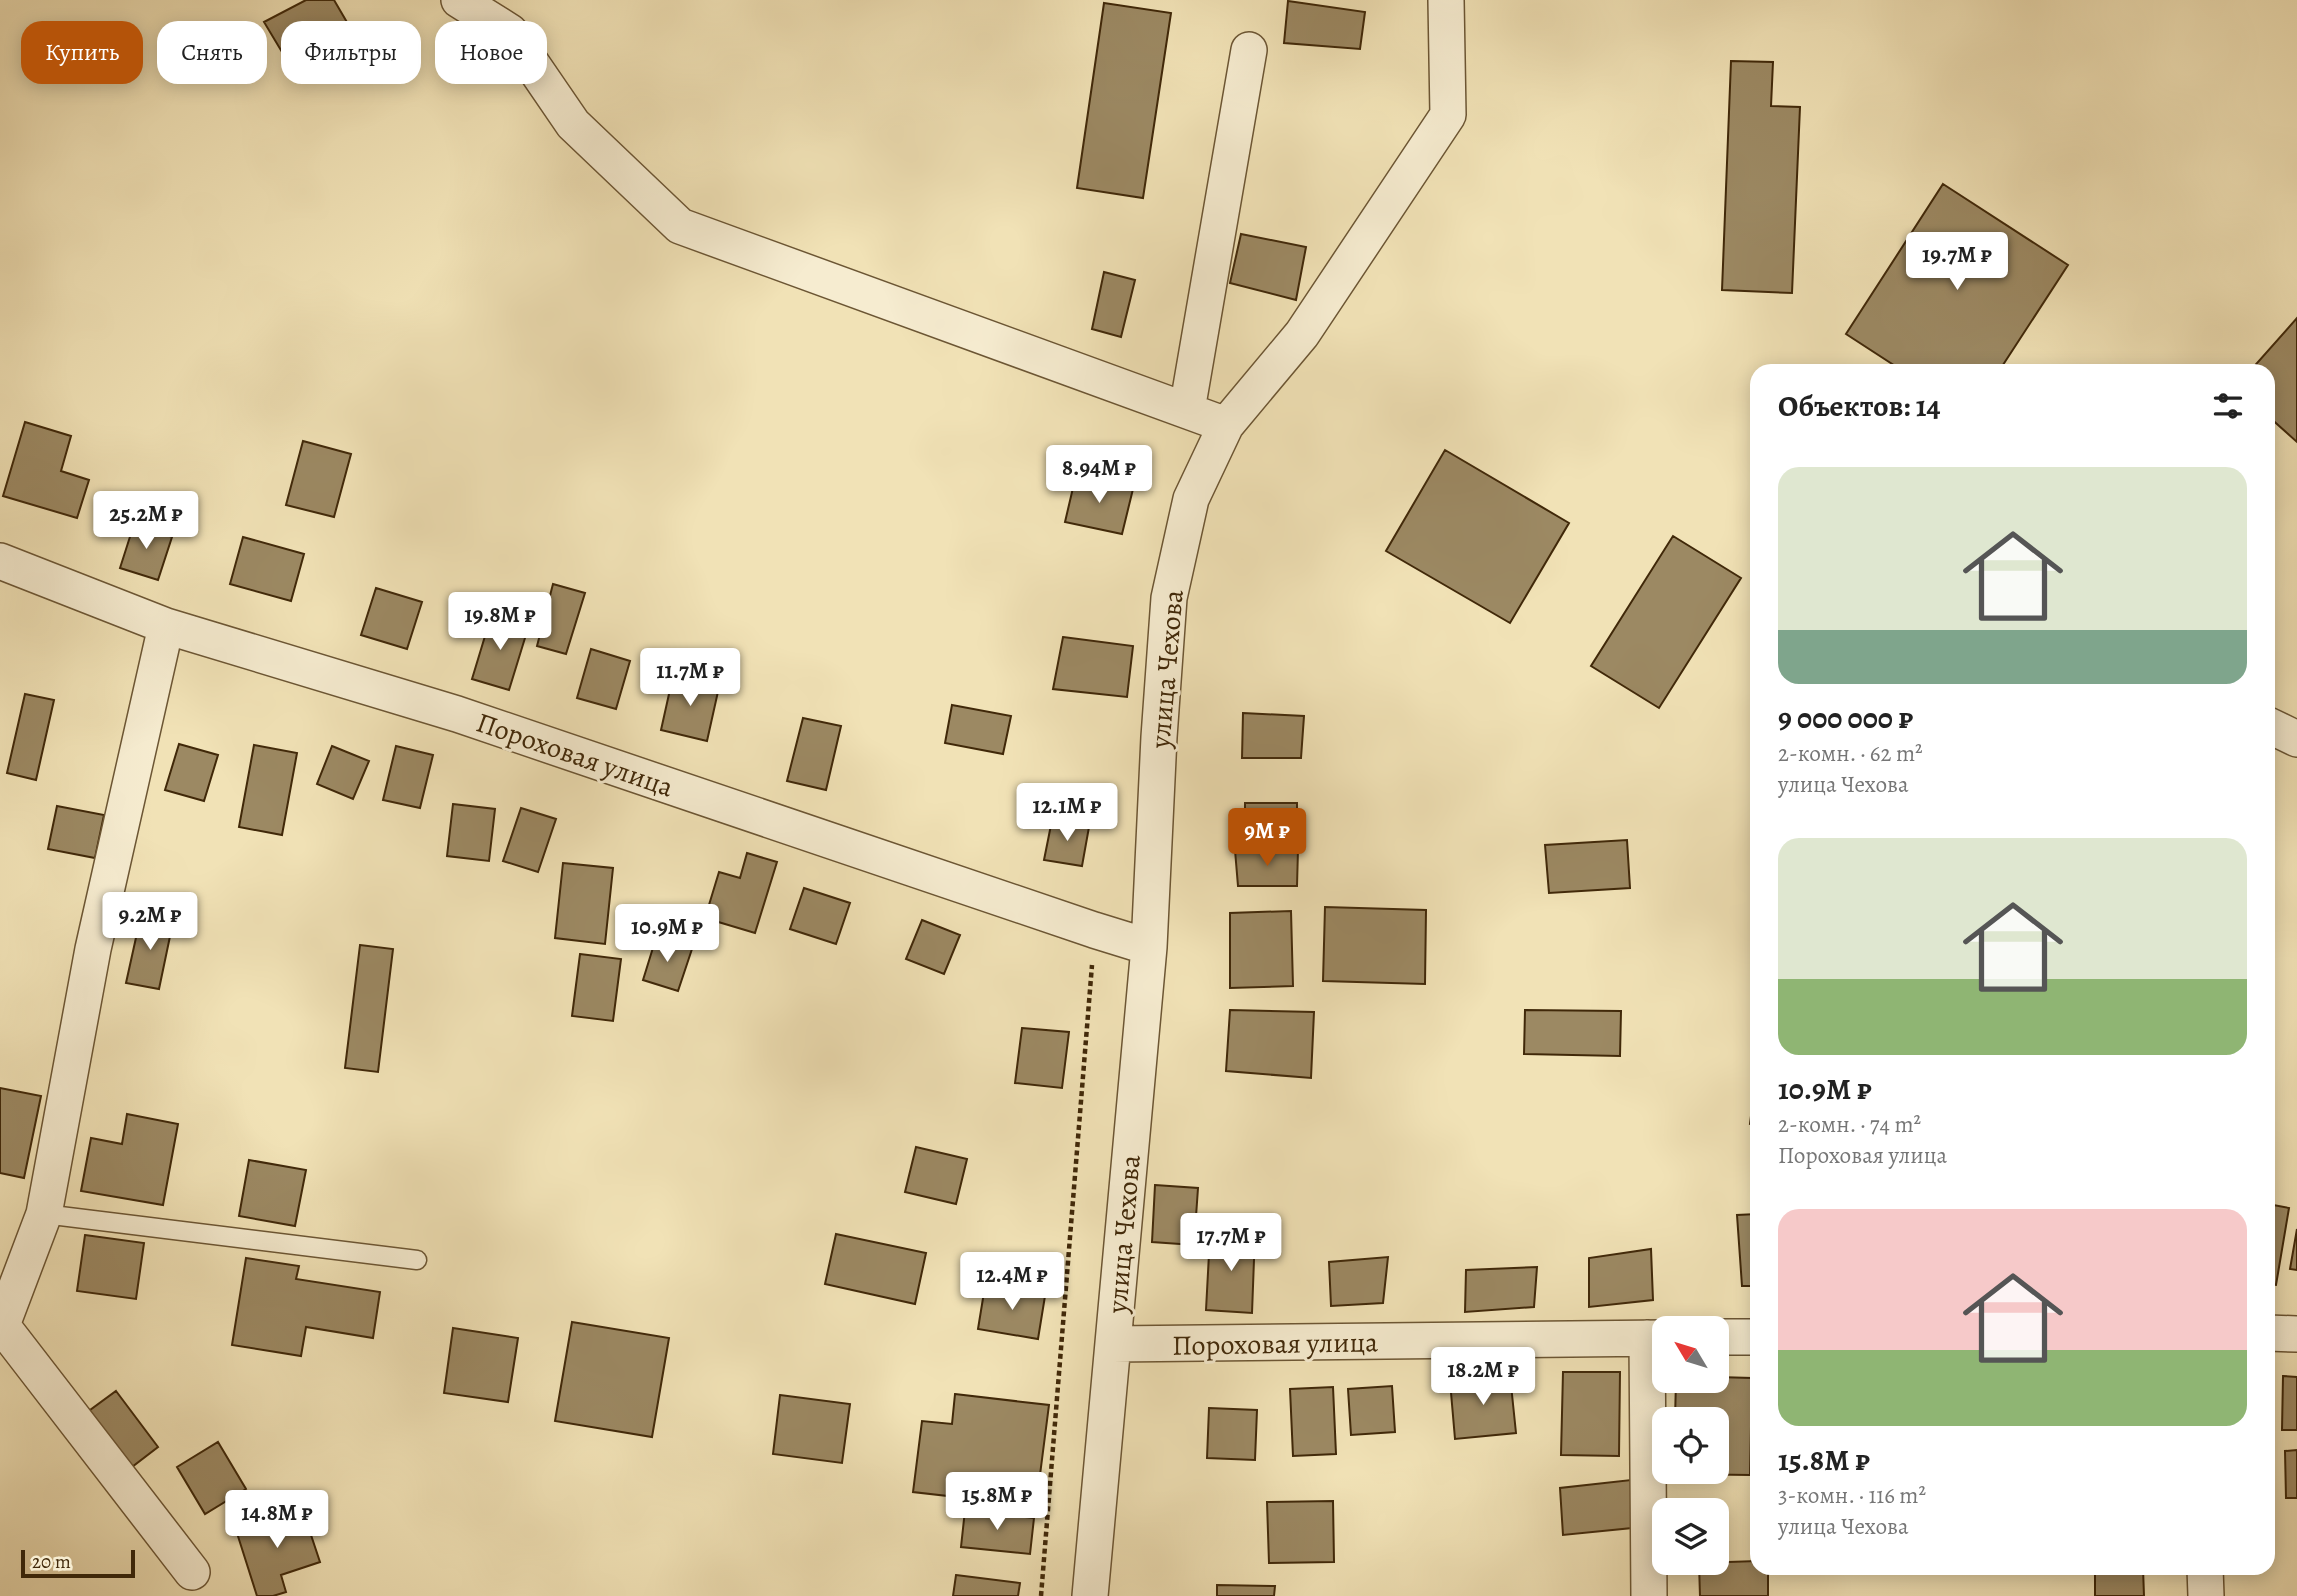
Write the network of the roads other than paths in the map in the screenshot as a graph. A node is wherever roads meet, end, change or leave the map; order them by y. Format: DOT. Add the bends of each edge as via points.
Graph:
graph roads {
  1 [pos="459,0"];
  2 [pos="1446,0"];
  3 [pos="1250,50"];
  4 [pos="1186,410"];
  5 [pos="1226,425"];
  6 [pos="0,561"];
  7 [pos="166,626"];
  8 [pos="2275,728"];
  9 [pos="2297,739"];
  10 [pos="1149,947"];
  11 [pos="44,1214"];
  12 [pos="417,1260"];
  13 [pos="1,1324"];
  14 [pos="2275,1333"];
  15 [pos="2297,1334"];
  16 [pos="1750,1336"];
  17 [pos="1729,1337"];
  18 [pos="1652,1338"];
  19 [pos="1113,1345"];
  20 [pos="1655,1393"];
  21 [pos="192,1572"];
  22 [pos="2205,1575"];
  23 [pos="1090,1596"];
  24 [pos="1650,1596"];
  25 [pos="2206,1596"];
  1 -- 4 [label="street" via="510,32 573,124 680,226"];
  2 -- 5 [label="street, улица Чехова" via="1448,115 1302,334"];
  3 -- 4 [label="street"];
  4 -- 5 [label="street"];
  5 -- 10 [label="street, улица Чехова" via="1191,499 1169,597"];
  6 -- 7 [label="street, Пороховая улица"];
  7 -- 10 [label="street, Пороховая улица" via="457,714"];
  7 -- 11 [label="street" via="93,949"];
  8 -- 9 [label="street"];
  10 -- 19 [label="street, улица Чехова"];
  11 -- 12 [label="lane"];
  11 -- 13 [label="street"];
  13 -- 21 [label="street"];
  14 -- 15 [label="street"];
  16 -- 17 [label="street"];
  18 -- 19 [label="street, Пороховая улица"];
  19 -- 23 [label="street, улица Чехова"];
  20 -- 24 [label="street, Пороховая улица"];
  22 -- 25 [label="street"];
}
